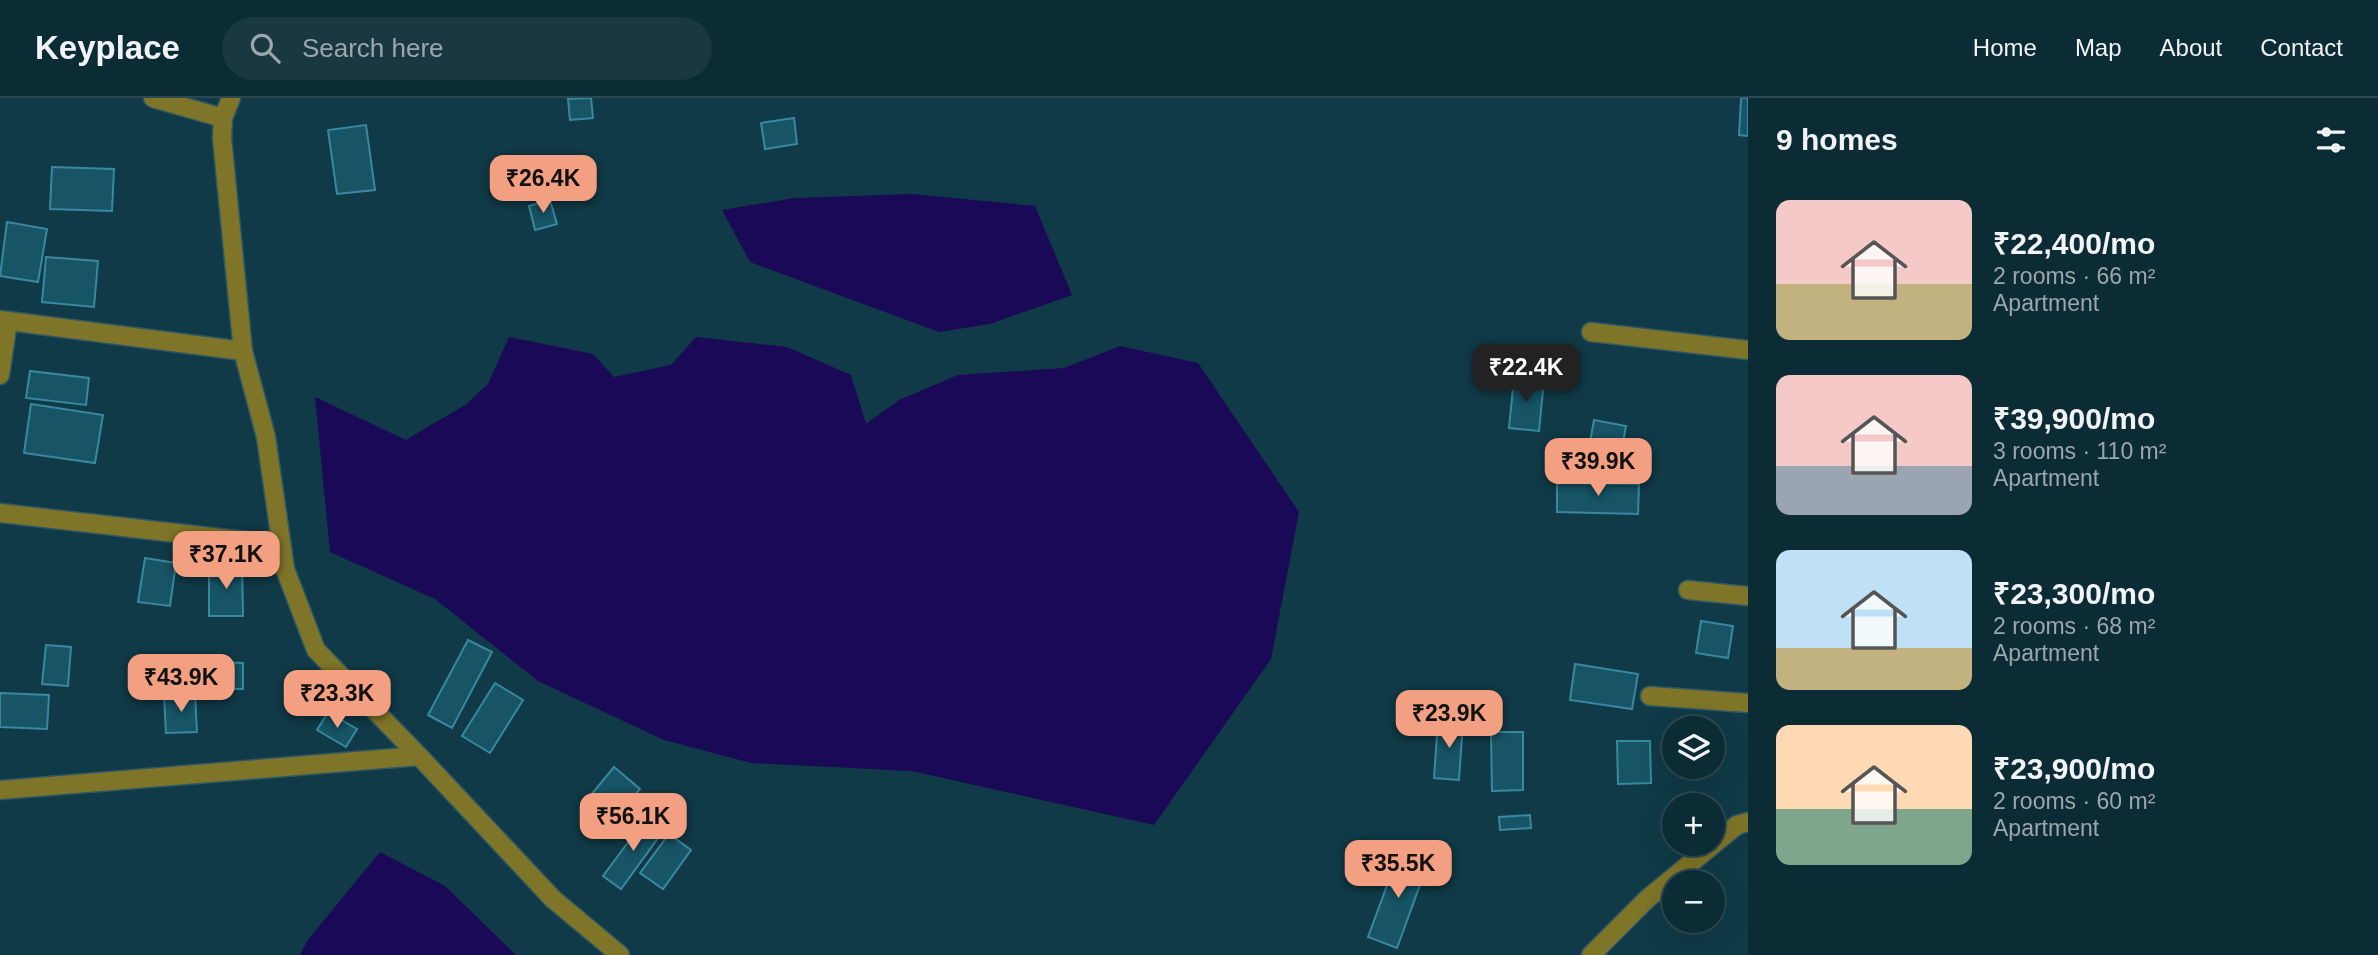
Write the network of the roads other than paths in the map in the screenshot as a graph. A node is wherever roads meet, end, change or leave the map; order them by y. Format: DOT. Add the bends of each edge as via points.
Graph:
graph roads {
  1 [pos="153,98"];
  2 [pos="231,98"];
  3 [pos="223,118"];
  4 [pos="4,321"];
  5 [pos="1591,332"];
  6 [pos="1748,350"];
  7 [pos="243,351"];
  8 [pos="0,376"];
  9 [pos="0,513"];
  10 [pos="281,545"];
  11 [pos="1688,590"];
  12 [pos="1748,596"];
  13 [pos="1650,696"];
  14 [pos="1748,703"];
  15 [pos="419,756"];
  16 [pos="0,790"];
  17 [pos="1748,822"];
  18 [pos="620,955"];
  19 [pos="1591,955"];
  1 -- 3 [label="street"];
  2 -- 3 [label="street"];
  3 -- 7 [label="street"];
  4 -- 7 [label="street"];
  4 -- 8 [label="street"];
  5 -- 6 [label="street"];
  7 -- 10 [label="street" via="266,437"];
  9 -- 10 [label="street"];
  10 -- 15 [label="street" via="285,569 316,650"];
  11 -- 12 [label="street"];
  13 -- 14 [label="street"];
  15 -- 16 [label="street"];
  15 -- 18 [label="street" via="553,899"];
  17 -- 19 [label="street" via="1737,825 1647,899"];
}
